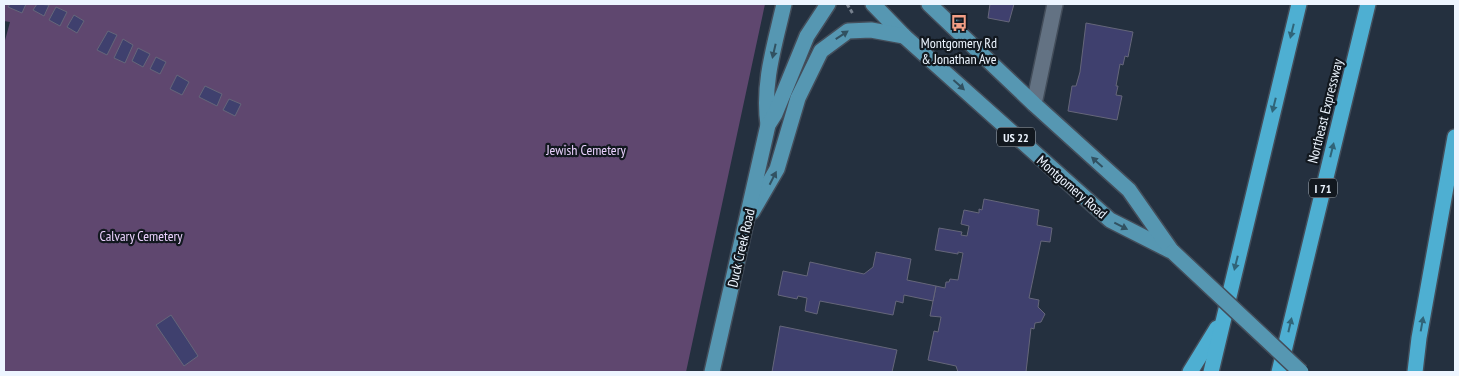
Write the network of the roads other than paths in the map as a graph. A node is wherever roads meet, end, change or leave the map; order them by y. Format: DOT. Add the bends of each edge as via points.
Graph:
graph roads {
  1 [pos="784,4"];
  2 [pos="828,4"];
  3 [pos="873,4"];
  4 [pos="930,4"];
  5 [pos="1055,4"];
  6 [pos="1298,4"];
  7 [pos="1368,4"];
  8 [pos="904,36"];
  9 [pos="1034,104"];
  10 [pos="768,124"];
  11 [pos="1455,138"];
  12 [pos="747,219"];
  13 [pos="1173,252"];
  14 [pos="1223,318"];
  15 [pos="712,372"];
  16 [pos="1190,372"];
  17 [pos="1211,372"];
  18 [pos="1279,372"];
  19 [pos="1301,372"];
  20 [pos="1415,372"];
  1 -- 10 [label="main road, Duck Creek Road, one-way" via="767,81 765,103"];
  2 -- 10 [label="main road, Duck Creek Road" via="807,36"];
  3 -- 8 [label="main road, Montgomery Road / US 22"];
  4 -- 9 [label="main road, Montgomery Road / US 22"];
  5 -- 9 [label="street"];
  6 -- 14 [label="highway, one-way"];
  18 -- 7 [label="highway, Northeast Expressway / I 71, one-way"];
  12 -- 8 [label="main road, one-way" via="777,168 798,98 821,52 848,31 871,30"];
  8 -- 13 [label="main road, Montgomery Road / US 22, one-way" via="1110,220"];
  13 -- 9 [label="main road, Montgomery Road / US 22, one-way" via="1129,190"];
  10 -- 12 [label="main road, Duck Creek Road"];
  20 -- 11 [label="highway, one-way"];
  12 -- 15 [label="main road, Duck Creek Road"];
  13 -- 19 [label="main road, Montgomery Road / US 22, bridge"];
  14 -- 16 [label="highway"];
  14 -- 17 [label="highway"];
}
